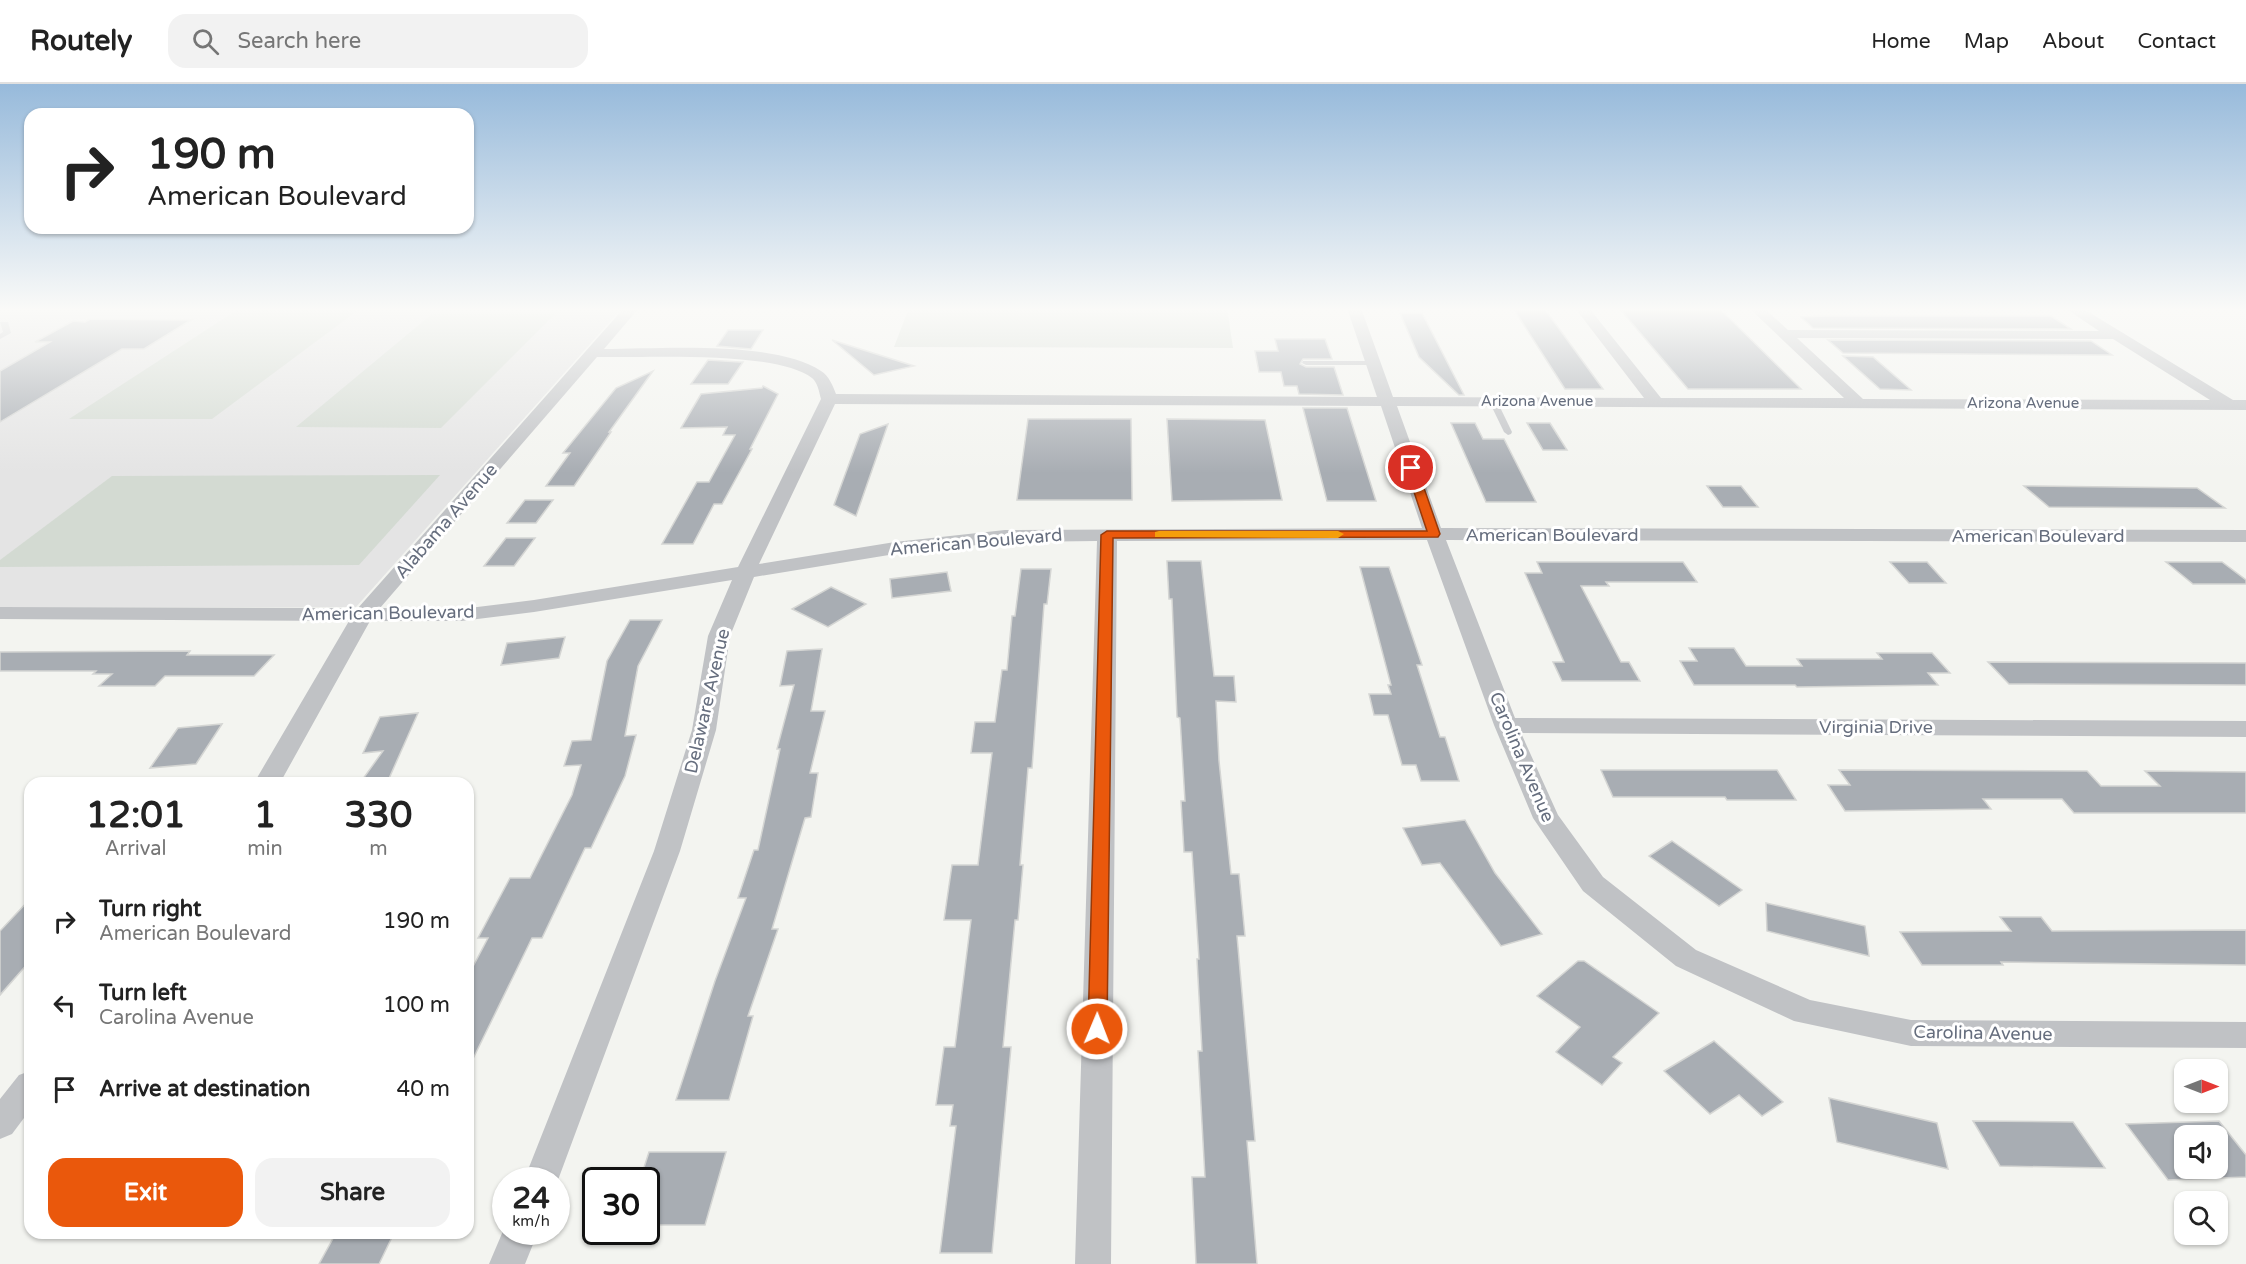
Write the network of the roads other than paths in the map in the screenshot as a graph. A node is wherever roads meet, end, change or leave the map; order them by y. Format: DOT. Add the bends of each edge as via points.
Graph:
graph roads {
  1 [pos="585,363"];
  2 [pos="791,363"];
  3 [pos="1374,363"];
  4 [pos="1625,363"];
  5 [pos="1815,363"];
  6 [pos="2161,363"];
  7 [pos="829,399"];
  8 [pos="1389,401"];
  9 [pos="1493,401"];
  10 [pos="1655,401"];
  11 [pos="1857,402"];
  12 [pos="2229,405"];
  13 [pos="2246,405"];
  14 [pos="1508,432"];
  15 [pos="1434,534"];
  16 [pos="1107,535"];
  17 [pos="2246,536"];
  18 [pos="746,571"];
  19 [pos="0,612"];
  20 [pos="363,615"];
  21 [pos="1506,725"];
  22 [pos="2246,729"];
  23 [pos="270,777"];
  24 [pos="2246,1035"];
  25 [pos="24,1094"];
  26 [pos="0,1124"];
  27 [pos="546,1167"];
  28 [pos="515,1245"];
  29 [pos="507,1264"];
  30 [pos="1093,1264"];
  1 -- 20 [label="street, Alabama Avenue"];
  2 -- 7 [label="street" via="817,374"];
  3 -- 8 [label="street, Carolina Avenue"];
  4 -- 10 [label="street"];
  5 -- 11 [label="street"];
  6 -- 12 [label="street"];
  7 -- 8 [label="street, Arizona Avenue"];
  7 -- 18 [label="street, Delaware Avenue"];
  8 -- 9 [label="street, Arizona Avenue"];
  8 -- 15 [label="street, Carolina Avenue"];
  9 -- 10 [label="street, Arizona Avenue"];
  9 -- 14 [label="lane"];
  10 -- 11 [label="street, Arizona Avenue"];
  11 -- 12 [label="street, Arizona Avenue"];
  12 -- 13 [label="street, Arizona Avenue"];
  15 -- 16 [label="street, American Boulevard"];
  15 -- 17 [label="street, American Boulevard"];
  15 -- 21 [label="street, Carolina Avenue"];
  16 -- 18 [label="street, American Boulevard" via="994,537"];
  16 -- 30 [label="street"];
  18 -- 20 [label="street, American Boulevard" via="461,615"];
  18 -- 27 [label="street, Delaware Avenue" via="719,636 704,730 668,851"];
  19 -- 20 [label="street, American Boulevard"];
  20 -- 23 [label="street, Alabama Avenue"];
  21 -- 22 [label="street, Virginia Drive"];
  21 -- 24 [label="street, Carolina Avenue" via="1546,818 1593,884 1686,958 1805,1012 1911,1033"];
  25 -- 26 [label="street"];
  28 -- 29 [label="street"];
}
